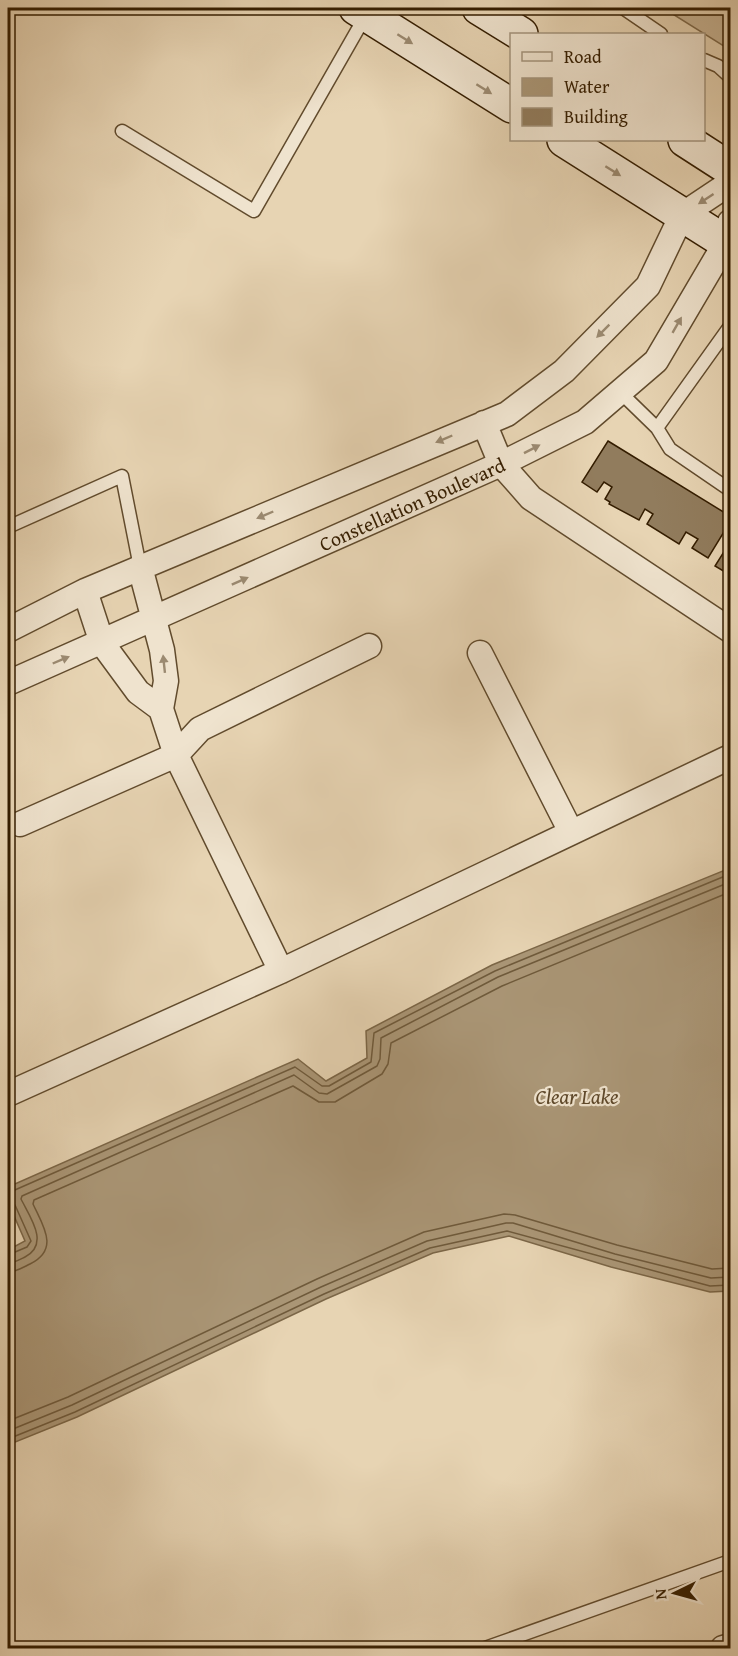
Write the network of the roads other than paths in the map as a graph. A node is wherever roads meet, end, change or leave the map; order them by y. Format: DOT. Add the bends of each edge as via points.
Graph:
graph roads {
  1 [pos="479,8"];
  2 [pos="623,8"];
  3 [pos="361,11"];
  4 [pos="519,33"];
  5 [pos="660,33"];
  6 [pos="705,60"];
  7 [pos="730,77"];
  8 [pos="510,105"];
  9 [pos="122,131"];
  10 [pos="566,141"];
  11 [pos="687,141"];
  12 [pos="730,169"];
  13 [pos="730,183"];
  14 [pos="682,215"];
  15 [pos="729,236"];
  16 [pos="730,326"];
  17 [pos="620,392"];
  18 [pos="484,423"];
  19 [pos="657,428"];
  20 [pos="501,464"];
  21 [pos="730,490"];
  22 [pos="8,527"];
  23 [pos="140,567"];
  24 [pos="85,591"];
  25 [pos="154,620"];
  26 [pos="8,630"];
  27 [pos="730,630"];
  28 [pos="102,643"];
  29 [pos="369,646"];
  30 [pos="480,653"];
  31 [pos="9,678"];
  32 [pos="161,709"];
  33 [pos="176,755"];
  34 [pos="730,757"];
  35 [pos="20,824"];
  36 [pos="571,832"];
  37 [pos="280,971"];
  38 [pos="8,1094"];
  39 [pos="730,1561"];
  40 [pos="730,1646"];
  41 [pos="485,1648"];
  42 [pos="723,1648"];
  1 -- 4 [label="main road"];
  2 -- 5 [label="lane"];
  3 -- 8 [label="main road, one-way"];
  3 -- 9 [label="lane" via="254,211"];
  6 -- 7 [label="lane"];
  10 -- 14 [label="main road, one-way"];
  11 -- 12 [label="main road"];
  13 -- 14 [label="street, one-way"];
  14 -- 15 [label="main road"];
  14 -- 18 [label="street, one-way" via="648,286 564,371 507,414"];
  17 -- 15 [label="street, Constellation Boulevard, one-way" via="656,361"];
  16 -- 19 [label="lane"];
  17 -- 19 [label="lane"];
  20 -- 17 [label="street, Constellation Boulevard, one-way" via="585,422"];
  18 -- 20 [label="street"];
  18 -- 23 [label="street, one-way"];
  19 -- 21 [label="lane" via="670,449"];
  25 -- 20 [label="street, Constellation Boulevard, one-way"];
  20 -- 27 [label="street" via="531,498"];
  22 -- 23 [label="lane" via="122,476"];
  23 -- 24 [label="street"];
  23 -- 25 [label="street"];
  24 -- 26 [label="street"];
  24 -- 28 [label="street"];
  25 -- 28 [label="street, Constellation Boulevard"];
  32 -- 25 [label="street, one-way" via="166,681"];
  31 -- 28 [label="street, Constellation Boulevard, one-way"];
  28 -- 32 [label="street" via="138,692"];
  29 -- 33 [label="street" via="200,729"];
  30 -- 36 [label="street"];
  32 -- 33 [label="street"];
  33 -- 35 [label="street"];
  33 -- 37 [label="street"];
  34 -- 36 [label="street"];
  36 -- 37 [label="street"];
  37 -- 38 [label="street"];
  39 -- 41 [label="lane"];
  40 -- 42 [label="street"];
}
